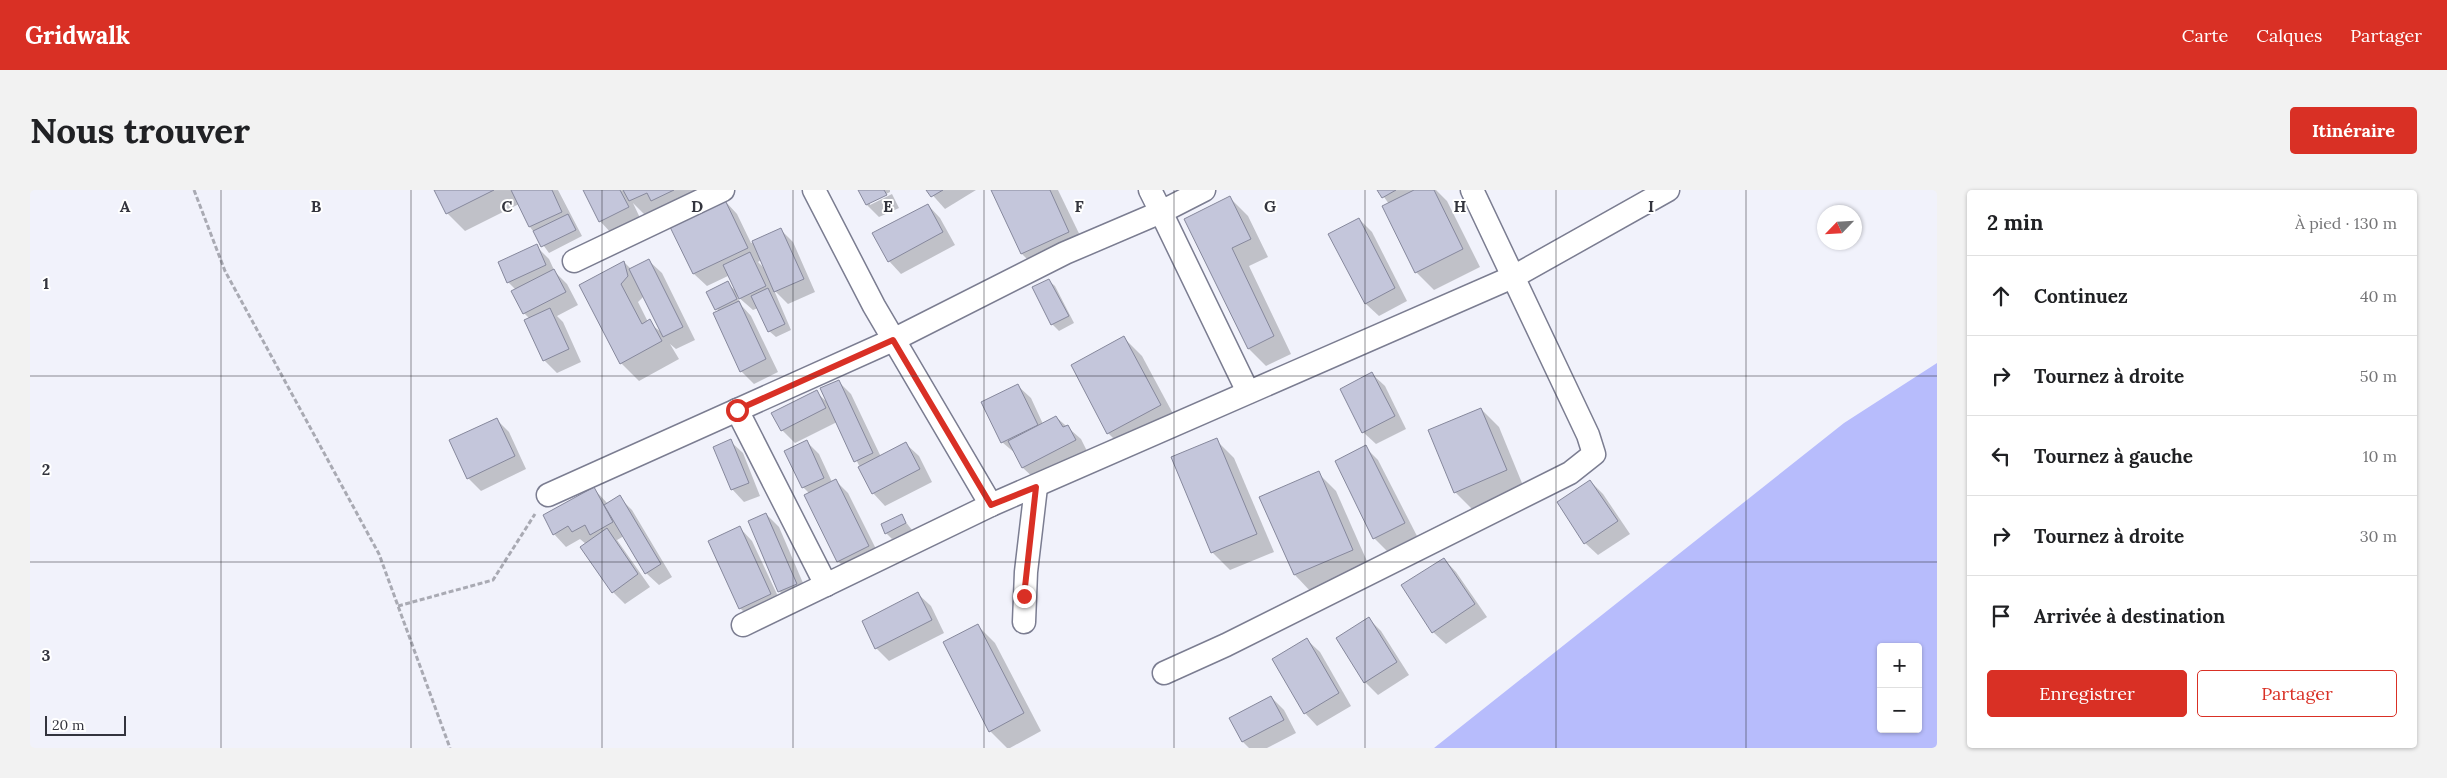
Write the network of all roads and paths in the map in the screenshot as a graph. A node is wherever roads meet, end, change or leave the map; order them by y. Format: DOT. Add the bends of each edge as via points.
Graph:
graph roads {
  1 [pos="194,190"];
  2 [pos="723,190"];
  3 [pos="814,190"];
  4 [pos="1150,190"];
  5 [pos="1204,190"];
  6 [pos="1472,190"];
  7 [pos="1668,190"];
  8 [pos="1162,212"];
  9 [pos="574,261"];
  10 [pos="1515,276"];
  11 [pos="893,340"];
  12 [pos="1248,392"];
  13 [pos="737,410"];
  14 [pos="1036,487"];
  15 [pos="548,495"];
  16 [pos="991,505"];
  17 [pos="826,585"];
  18 [pos="398,606"];
  19 [pos="1024,622"];
  20 [pos="743,626"];
  21 [pos="1164,673"];
  22 [pos="450,748"];
  1 -- 18 [label="path" via="226,271 379,554"];
  2 -- 9 [label="street"];
  3 -- 11 [label="street"];
  4 -- 8 [label="street"];
  5 -- 8 [label="street"];
  6 -- 10 [label="street"];
  7 -- 10 [label="street"];
  8 -- 11 [label="street" via="1065,253"];
  8 -- 12 [label="street"];
  10 -- 12 [label="street"];
  10 -- 21 [label="street" via="1594,454 1570,473"];
  11 -- 13 [label="street"];
  11 -- 16 [label="street"];
  12 -- 14 [label="street"];
  13 -- 15 [label="street"];
  13 -- 17 [label="street"];
  14 -- 16 [label="street"];
  14 -- 19 [label="street"];
  15 -- 18 [label="path" via="493,580"];
  16 -- 17 [label="street"];
  17 -- 20 [label="street"];
  18 -- 22 [label="path"];
}
